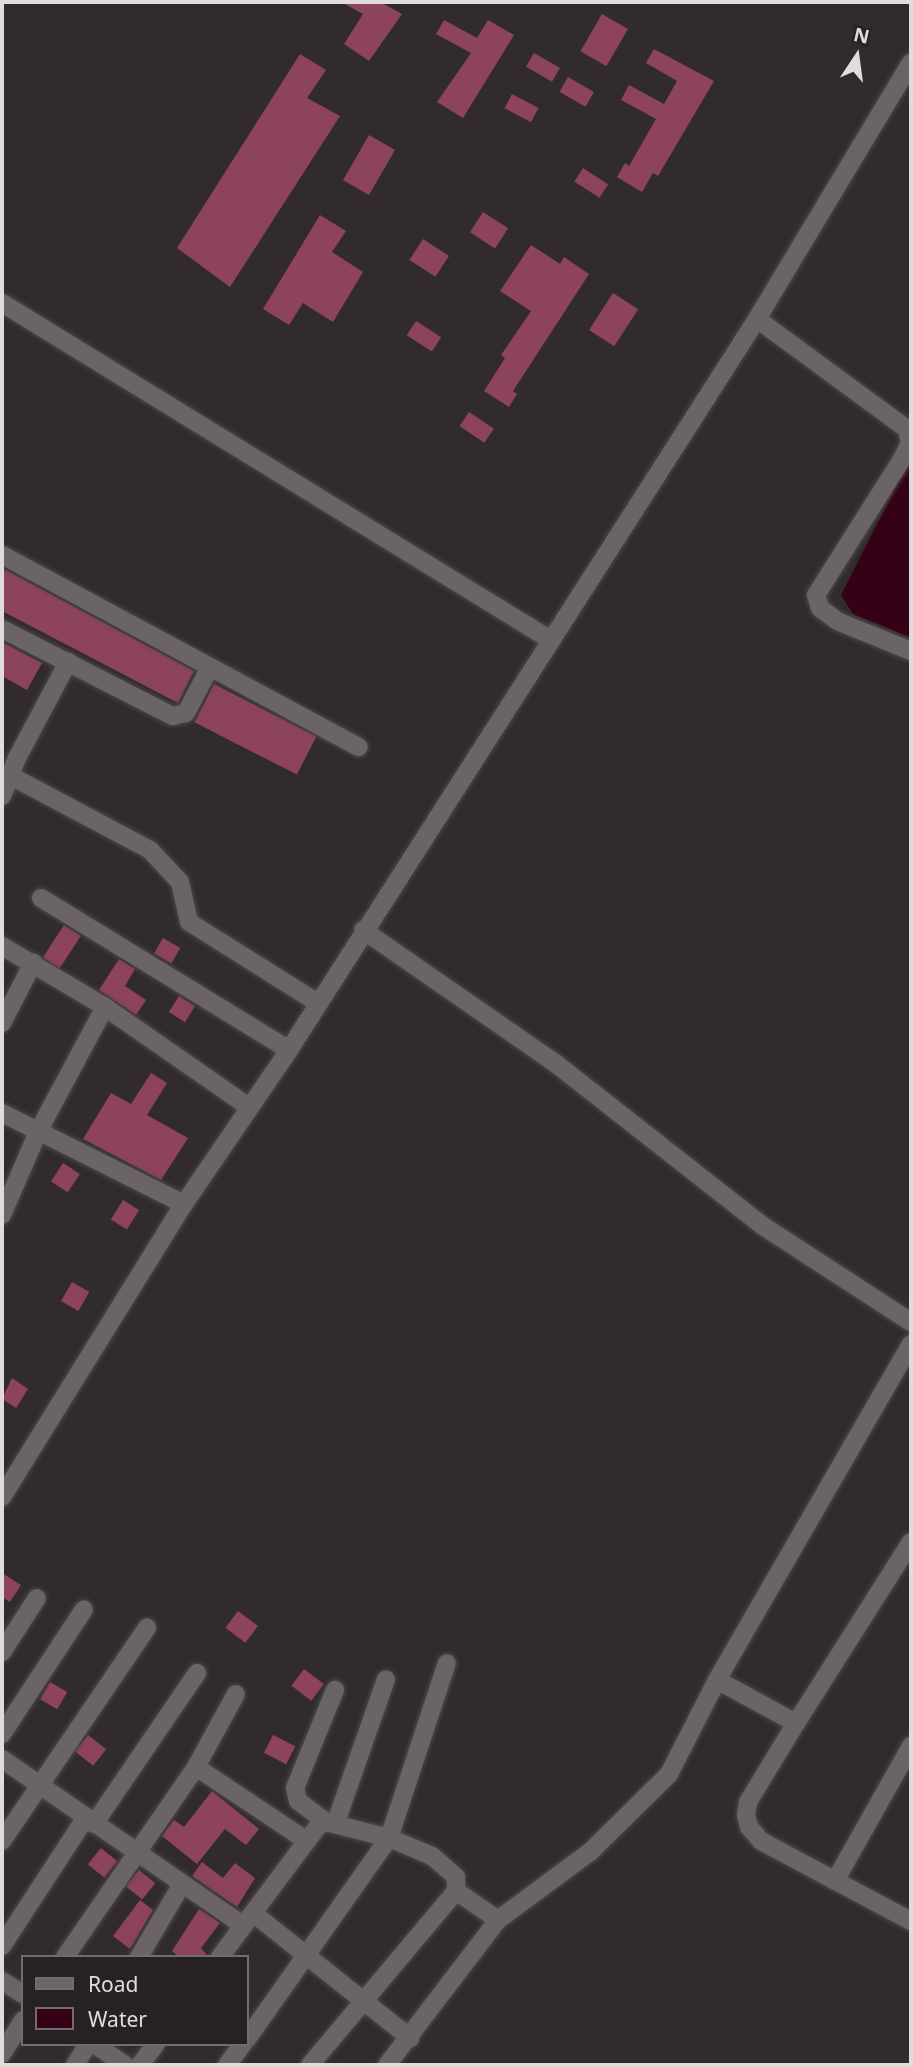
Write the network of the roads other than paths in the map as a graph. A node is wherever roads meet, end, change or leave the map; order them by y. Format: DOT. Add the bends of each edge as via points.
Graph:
graph roads {
  1 [pos="911,63"];
  2 [pos="2,303"];
  3 [pos="757,319"];
  4 [pos="2,555"];
  5 [pos="2,629"];
  6 [pos="549,639"];
  7 [pos="911,651"];
  8 [pos="68,662"];
  9 [pos="210,667"];
  10 [pos="359,747"];
  11 [pos="9,775"];
  12 [pos="2,796"];
  13 [pos="41,898"];
  14 [pos="363,930"];
  15 [pos="2,946"];
  16 [pos="33,963"];
  17 [pos="318,1003"];
  18 [pos="106,1007"];
  19 [pos="2,1023"];
  20 [pos="289,1049"];
  21 [pos="249,1107"];
  22 [pos="2,1113"];
  23 [pos="39,1130"];
  24 [pos="184,1204"];
  25 [pos="2,1215"];
  26 [pos="911,1322"];
  27 [pos="911,1344"];
  28 [pos="2,1497"];
  29 [pos="911,1542"];
  30 [pos="37,1598"];
  31 [pos="84,1609"];
  32 [pos="147,1628"];
  33 [pos="2,1652"];
  34 [pos="447,1662"];
  35 [pos="197,1673"];
  36 [pos="386,1679"];
  37 [pos="717,1680"];
  38 [pos="335,1690"];
  39 [pos="236,1694"];
  40 [pos="796,1723"];
  41 [pos="2,1734"];
  42 [pos="911,1746"];
  43 [pos="2,1759"];
  44 [pos="196,1767"];
  45 [pos="39,1782"];
  46 [pos="90,1821"];
  47 [pos="331,1822"];
  48 [pos="389,1838"];
  49 [pos="2,1841"];
  50 [pos="306,1841"];
  51 [pos="136,1855"];
  52 [pos="835,1881"];
  53 [pos="182,1884"];
  54 [pos="456,1891"];
  55 [pos="248,1919"];
  56 [pos="498,1920"];
  57 [pos="911,1921"];
  58 [pos="2,1946"];
  59 [pos="66,1955"];
  60 [pos="140,1955"];
  61 [pos="221,1955"];
  62 [pos="308,1955"];
  63 [pos="2,1981"];
  64 [pos="21,1993"];
  65 [pos="362,1998"];
  66 [pos="21,2023"];
  67 [pos="248,2038"];
  68 [pos="410,2038"];
  69 [pos="87,2046"];
  70 [pos="97,2046"];
  71 [pos="154,2046"];
  72 [pos="241,2046"];
  73 [pos="2,2054"];
  74 [pos="75,2065"];
  75 [pos="125,2065"];
  76 [pos="140,2065"];
  77 [pos="227,2065"];
  78 [pos="310,2065"];
  79 [pos="387,2065"];
  1 -- 3 [label="street"];
  2 -- 6 [label="street"];
  3 -- 6 [label="street"];
  3 -- 7 [label="street" via="907,429 910,443 902,459 816,595 820,608 837,621"];
  4 -- 9 [label="street"];
  5 -- 8 [label="street"];
  6 -- 14 [label="street"];
  8 -- 9 [label="street" via="180,717"];
  8 -- 11 [label="street"];
  9 -- 10 [label="street"];
  11 -- 12 [label="street"];
  11 -- 17 [label="street" via="150,850 180,882 189,922"];
  13 -- 20 [label="street"];
  14 -- 17 [label="street"];
  14 -- 26 [label="street" via="555,1063 763,1226"];
  15 -- 16 [label="street"];
  16 -- 18 [label="street"];
  16 -- 19 [label="street"];
  17 -- 20 [label="street"];
  18 -- 21 [label="street"];
  18 -- 23 [label="street"];
  20 -- 21 [label="street"];
  21 -- 24 [label="street"];
  22 -- 23 [label="street"];
  23 -- 24 [label="street"];
  23 -- 25 [label="street"];
  24 -- 28 [label="street"];
  27 -- 37 [label="street"];
  29 -- 40 [label="street"];
  30 -- 33 [label="street"];
  31 -- 41 [label="street"];
  32 -- 45 [label="street"];
  34 -- 48 [label="street"];
  35 -- 46 [label="street"];
  36 -- 47 [label="street"];
  37 -- 40 [label="street"];
  37 -- 56 [label="street" via="669,1774 633,1814"];
  38 -- 47 [label="street" via="295,1788 298,1801"];
  39 -- 44 [label="street"];
  40 -- 52 [label="street" via="748,1802 749,1827 761,1840"];
  42 -- 52 [label="street"];
  43 -- 45 [label="street"];
  44 -- 50 [label="street"];
  44 -- 51 [label="street"];
  45 -- 46 [label="street"];
  45 -- 49 [label="street"];
  46 -- 51 [label="street"];
  46 -- 58 [label="street"];
  47 -- 48 [label="street"];
  47 -- 50 [label="street"];
  48 -- 54 [label="street" via="446,1864 456,1877"];
  48 -- 62 [label="street"];
  50 -- 55 [label="street"];
  51 -- 53 [label="street"];
  51 -- 59 [label="street"];
  52 -- 57 [label="street"];
  53 -- 55 [label="street"];
  53 -- 60 [label="street"];
  54 -- 56 [label="street"];
  54 -- 65 [label="street"];
  55 -- 61 [label="street"];
  55 -- 62 [label="street"];
  56 -- 68 [label="street"];
  62 -- 65 [label="street"];
  62 -- 67 [label="street"];
  63 -- 64 [label="street"];
  65 -- 68 [label="street"];
  65 -- 78 [label="street"];
  66 -- 73 [label="street"];
  68 -- 79 [label="street"];
  69 -- 74 [label="street"];
  70 -- 75 [label="street"];
  71 -- 76 [label="street"];
  72 -- 77 [label="street"];
}
